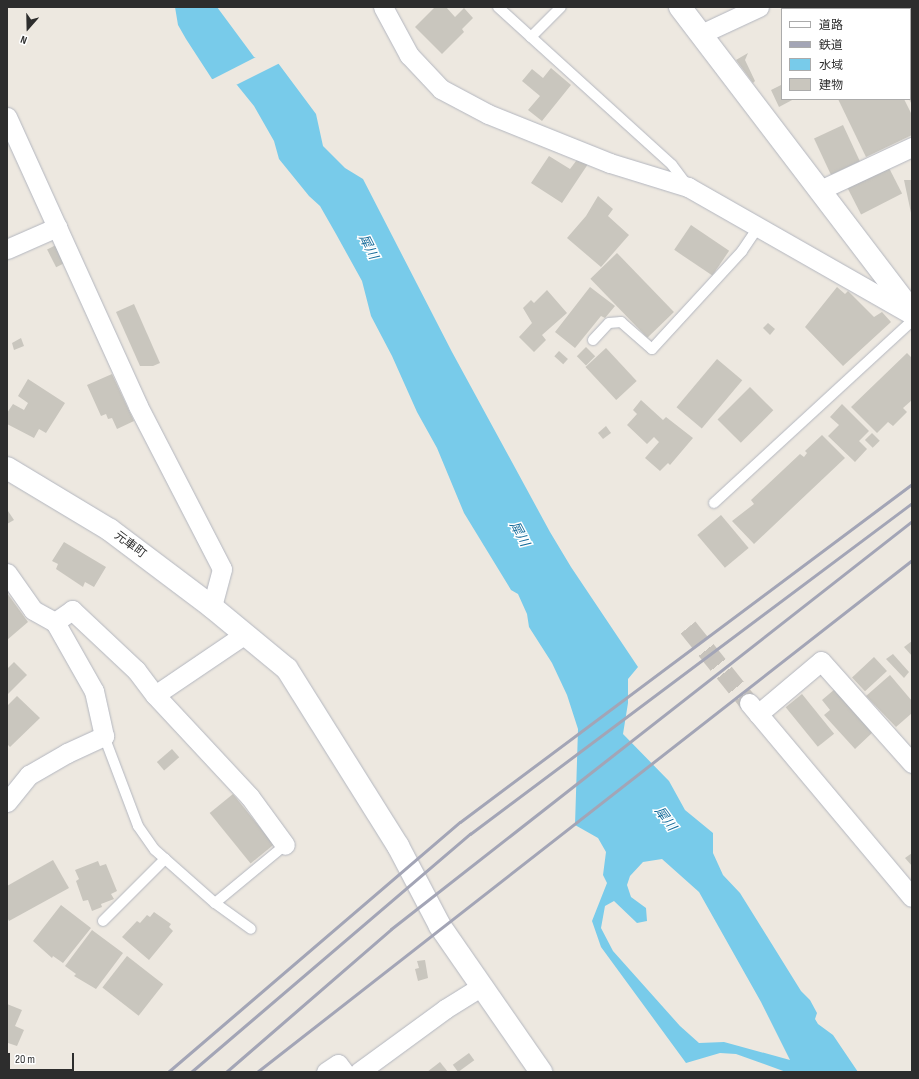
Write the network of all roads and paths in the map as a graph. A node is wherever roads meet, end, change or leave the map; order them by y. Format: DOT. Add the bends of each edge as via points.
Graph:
graph roads {
  1 [pos="383,7"];
  2 [pos="498,7"];
  3 [pos="561,7"];
  4 [pos="680,7"];
  5 [pos="759,7"];
  6 [pos="701,34"];
  7 [pos="531,37"];
  8 [pos="7,117"];
  9 [pos="912,147"];
  10 [pos="688,187"];
  11 [pos="820,190"];
  12 [pos="56,227"];
  13 [pos="758,227"];
  14 [pos="7,249"];
  15 [pos="912,313"];
  16 [pos="912,320"];
  17 [pos="593,340"];
  18 [pos="7,468"];
  19 [pos="714,503"];
  20 [pos="7,573"];
  21 [pos="212,607"];
  22 [pos="55,622"];
  23 [pos="245,634"];
  24 [pos="155,695"];
  25 [pos="104,736"];
  26 [pos="912,763"];
  27 [pos="7,802"];
  28 [pos="285,845"];
  29 [pos="164,859"];
  30 [pos="912,897"];
  31 [pos="215,903"];
  32 [pos="103,921"];
  33 [pos="250,929"];
  34 [pos="482,986"];
  35 [pos="326,1072"];
  36 [pos="344,1072"];
  37 [pos="359,1072"];
  38 [pos="541,1072"];
  1 -- 10 [label="street" via="409,55 441,89 488,114 610,163"];
  2 -- 7 [label="lane"];
  3 -- 7 [label="lane"];
  4 -- 6 [label="street"];
  5 -- 6 [label="street"];
  6 -- 11 [label="street"];
  7 -- 10 [label="lane" via="672,165"];
  8 -- 12 [label="street"];
  9 -- 11 [label="street"];
  10 -- 13 [label="street"];
  11 -- 15 [label="street"];
  12 -- 14 [label="street"];
  12 -- 21 [label="street" via="138,406 222,569"];
  13 -- 15 [label="street"];
  13 -- 17 [label="lane" via="742,251 652,349 621,322 609,324"];
  16 -- 19 [label="lane"];
  18 -- 21 [label="street, 元車町" via="110,530"];
  20 -- 22 [label="street" via="33,610"];
  21 -- 23 [label="street, 元車町"];
  22 -- 24 [label="street" via="72,610 136,670"];
  22 -- 25 [label="street" via="94,692"];
  23 -- 24 [label="street"];
  23 -- 34 [label="street, 元車町" via="287,669 398,846 440,926"];
  24 -- 28 [label="street" via="250,797"];
  25 -- 27 [label="street" via="67,753 30,775"];
  25 -- 29 [label="lane" via="138,826"];
  26 -- 30 [label="street" via="821,661 754,708"];
  28 -- 31 [label="lane"];
  29 -- 31 [label="lane"];
  29 -- 32 [label="lane"];
  31 -- 33 [label="lane"];
  34 -- 37 [label="street" via="444,1009"];
  34 -- 38 [label="street, 元車町"];
  35 -- 36 [label="street" via="338,1064"];
}
